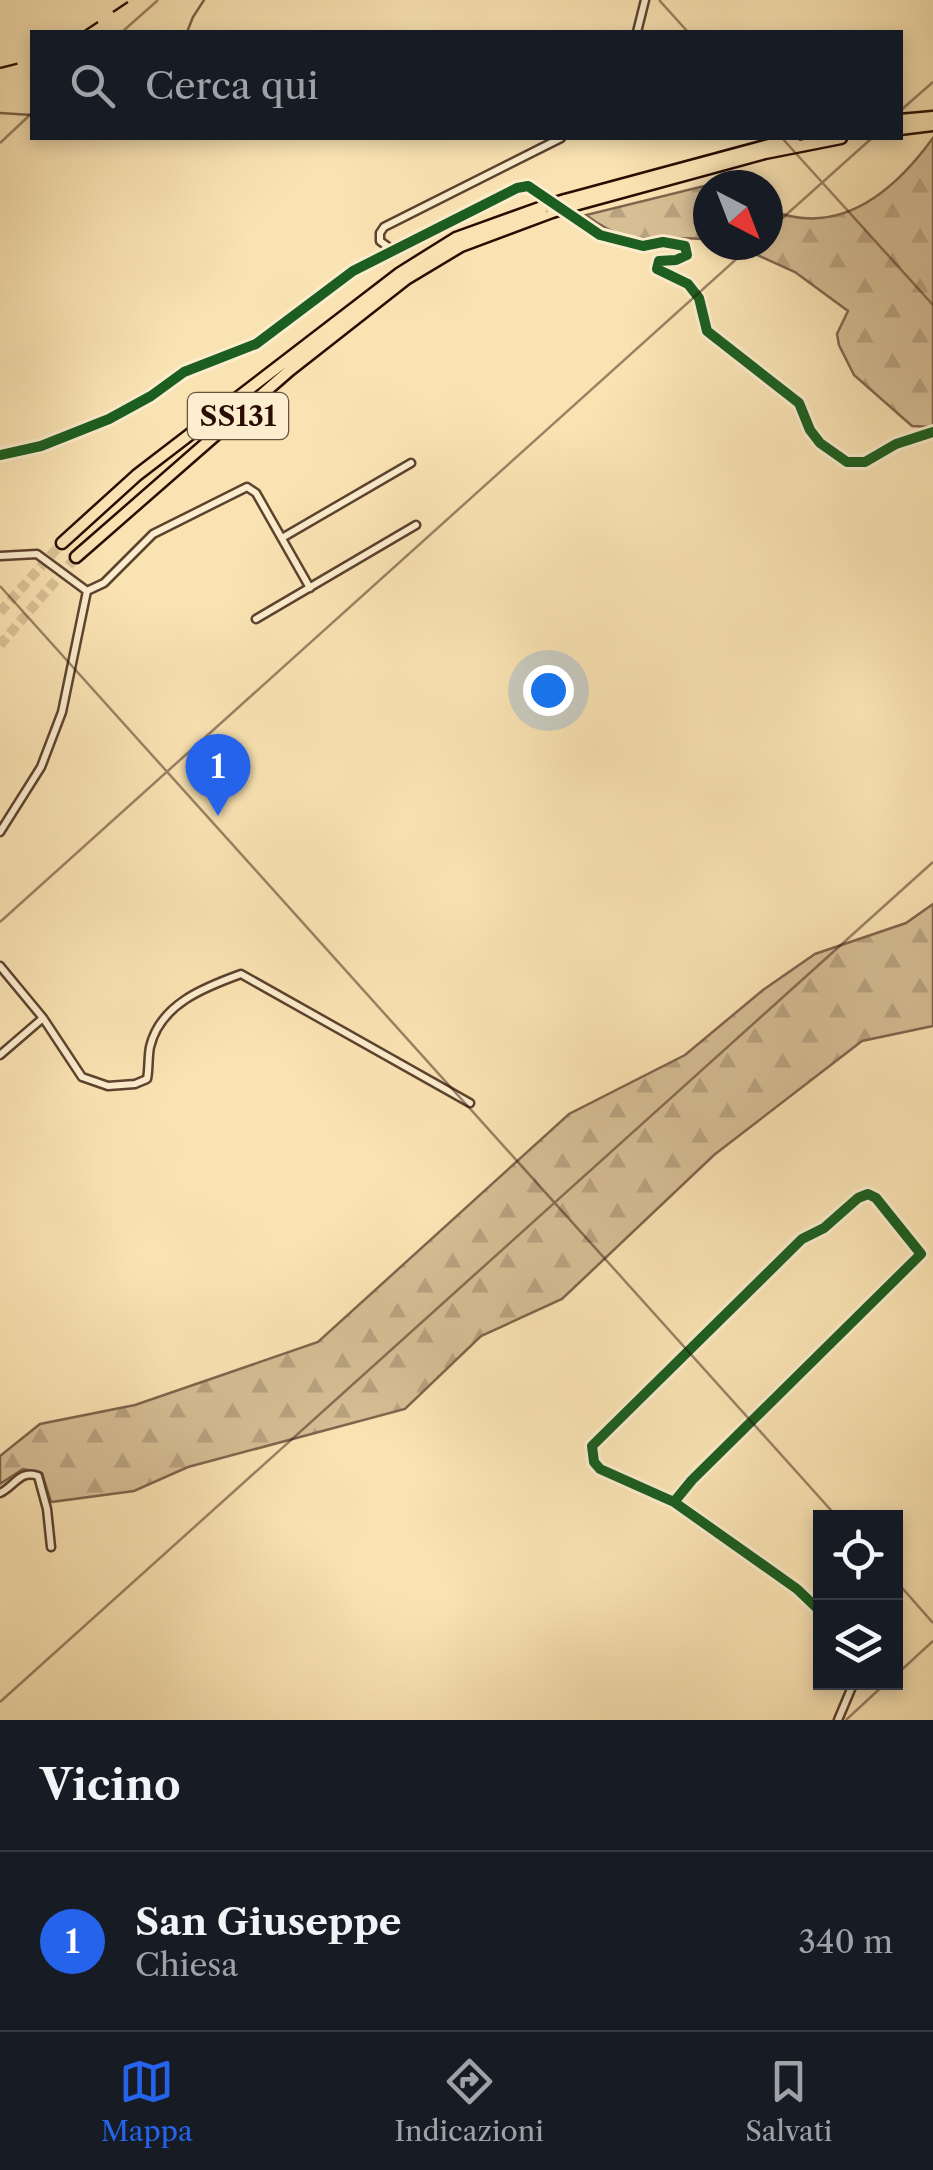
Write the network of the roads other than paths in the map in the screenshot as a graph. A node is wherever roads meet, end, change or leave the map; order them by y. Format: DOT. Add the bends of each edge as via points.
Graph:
graph roads {
  1 [pos="645,0"];
  2 [pos="638,30"];
  3 [pos="933,116"];
  4 [pos="903,120"];
  5 [pos="933,125"];
  6 [pos="903,129"];
  7 [pos="557,140"];
  8 [pos="788,140"];
  9 [pos="831,140"];
  10 [pos="568,203"];
  11 [pos="548,209"];
  12 [pos="393,250"];
  13 [pos="381,297"];
  14 [pos="366,298"];
  15 [pos="933,432"];
  16 [pos="0,455"];
  17 [pos="411,463"];
  18 [pos="416,525"];
  19 [pos="282,538"];
  20 [pos="62,543"];
  21 [pos="0,556"];
  22 [pos="76,557"];
  23 [pos="310,588"];
  24 [pos="87,591"];
  25 [pos="256,619"];
  26 [pos="0,832"];
  27 [pos="0,966"];
  28 [pos="42,1018"];
  29 [pos="0,1055"];
  30 [pos="470,1103"];
  31 [pos="0,1493"];
  32 [pos="674,1502"];
  33 [pos="51,1547"];
  34 [pos="813,1605"];
  35 [pos="851,1690"];
  36 [pos="838,1720"];
  1 -- 2 [label="street"];
  3 -- 4 [label="highway"];
  5 -- 6 [label="highway"];
  7 -- 12 [label="street" via="384,227 380,242"];
  8 -- 10 [label="highway, SS131"];
  9 -- 10 [label="highway, SS131"];
  10 -- 11 [label="highway, SS131, bridge"];
  11 -- 13 [label="highway, SS131" via="461,246"];
  11 -- 14 [label="highway, SS131" via="456,238"];
  12 -- 15 [label="street" via="528,186 600,235 643,246 685,246 686,255 659,261 657,269 688,284 699,298 707,332 799,403 820,444 847,462 865,462"];
  12 -- 16 [label="street" via="353,270 256,344 184,372 109,419"];
  13 -- 14 [label="highway"];
  13 -- 22 [label="highway, SS131"];
  14 -- 20 [label="highway, SS131" via="137,475"];
  17 -- 19 [label="street"];
  18 -- 23 [label="street"];
  19 -- 23 [label="street"];
  19 -- 24 [label="street" via="247,487 154,534"];
  21 -- 24 [label="street" via="37,554"];
  23 -- 25 [label="street"];
  24 -- 26 [label="street" via="62,712 41,767"];
  27 -- 28 [label="street"];
  28 -- 29 [label="street"];
  28 -- 30 [label="street" via="82,1077 108,1086 135,1084 147,1079 150,1044 175,1007 196,990 241,974"];
  31 -- 33 [label="street" via="20,1477 38,1476"];
  32 -- 32 [label="street" via="921,1254 876,1198 858,1198 802,1239 592,1446 600,1469"];
  32 -- 34 [label="street"];
  35 -- 36 [label="street"];
}
